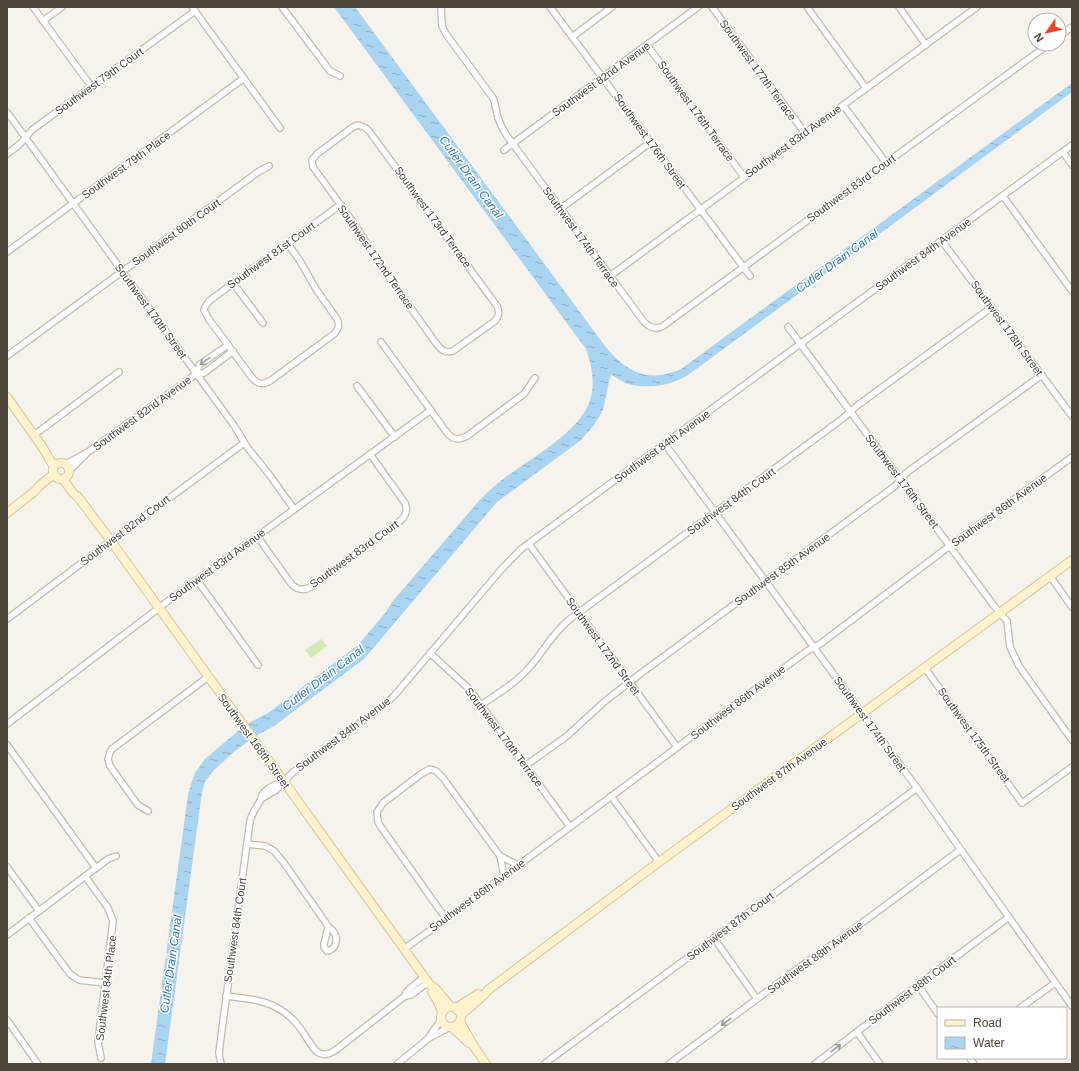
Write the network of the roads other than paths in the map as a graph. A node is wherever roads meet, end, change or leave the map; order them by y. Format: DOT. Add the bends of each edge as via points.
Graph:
graph roads {
  1 [pos="33,7"];
  2 [pos="62,7"];
  3 [pos="282,7"];
  4 [pos="441,7"];
  5 [pos="550,7"];
  6 [pos="612,7"];
  7 [pos="698,7"];
  8 [pos="712,7"];
  9 [pos="807,7"];
  10 [pos="899,7"];
  11 [pos="977,7"];
  12 [pos="193,9"];
  13 [pos="43,20"];
  14 [pos="572,37"];
  15 [pos="647,45"];
  16 [pos="926,45"];
  17 [pos="1037,52"];
  18 [pos="340,76"];
  19 [pos="603,77"];
  20 [pos="244,78"];
  21 [pos="91,86"];
  22 [pos="866,88"];
  23 [pos="843,105"];
  24 [pos="7,112"];
  25 [pos="361,126"];
  26 [pos="280,128"];
  27 [pos="805,133"];
  28 [pos="26,137"];
  29 [pos="651,142"];
  30 [pos="512,143"];
  31 [pos="1072,145"];
  32 [pos="504,150"];
  33 [pos="1063,152"];
  34 [pos="7,154"];
  35 [pos="886,163"];
  36 [pos="1072,164"];
  37 [pos="269,166"];
  38 [pos="744,177"];
  39 [pos="1003,196"];
  40 [pos="74,204"];
  41 [pos="340,205"];
  42 [pos="560,209"];
  43 [pos="700,210"];
  44 [pos="942,240"];
  45 [pos="288,244"];
  46 [pos="7,252"];
  47 [pos="743,267"];
  48 [pos="123,271"];
  49 [pos="610,276"];
  50 [pos="750,276"];
  51 [pos="233,283"];
  52 [pos="1072,291"];
  53 [pos="992,307"];
  54 [pos="263,323"];
  55 [pos="788,327"];
  56 [pos="653,328"];
  57 [pos="381,342"];
  58 [pos="800,344"];
  59 [pos="228,345"];
  60 [pos="233,351"];
  61 [pos="445,352"];
  62 [pos="7,356"];
  63 [pos="119,372"];
  64 [pos="196,374"];
  65 [pos="1042,375"];
  66 [pos="535,378"];
  67 [pos="357,386"];
  68 [pos="9,403"];
  69 [pos="431,410"];
  70 [pos="850,412"];
  71 [pos="1072,416"];
  72 [pos="34,435"];
  73 [pos="395,437"];
  74 [pos="244,443"];
  75 [pos="665,444"];
  76 [pos="88,452"];
  77 [pos="370,454"];
  78 [pos="1072,457"];
  79 [pos="61,472"];
  80 [pos="901,480"];
  81 [pos="294,509"];
  82 [pos="7,513"];
  83 [pos="714,513"];
  84 [pos="257,536"];
  85 [pos="111,541"];
  86 [pos="529,544"];
  87 [pos="950,546"];
  88 [pos="1072,560"];
  89 [pos="1050,576"];
  90 [pos="197,580"];
  91 [pos="765,581"];
  92 [pos="1072,607"];
  93 [pos="159,608"];
  94 [pos="579,613"];
  95 [pos="1001,613"];
  96 [pos="7,619"];
  97 [pos="814,647"];
  98 [pos="430,653"];
  99 [pos="258,666"];
  100 [pos="925,668"];
  101 [pos="208,677"];
  102 [pos="630,683"];
  103 [pos="482,705"];
  104 [pos="862,714"];
  105 [pos="7,724"];
  106 [pos="1072,740"];
  107 [pos="7,745"];
  108 [pos="677,747"];
  109 [pos="526,766"];
  110 [pos="1072,767"];
  111 [pos="284,782"];
  112 [pos="916,788"];
  113 [pos="611,796"];
  114 [pos="148,811"];
  115 [pos="570,827"];
  116 [pos="247,844"];
  117 [pos="960,850"];
  118 [pos="116,856"];
  119 [pos="500,856"];
  120 [pos="659,862"];
  121 [pos="518,866"];
  122 [pos="7,867"];
  123 [pos="96,868"];
  124 [pos="85,876"];
  125 [pos="504,876"];
  126 [pos="38,911"];
  127 [pos="1009,917"];
  128 [pos="29,918"];
  129 [pos="446,919"];
  130 [pos="328,927"];
  131 [pos="7,935"];
  132 [pos="714,938"];
  133 [pos="404,949"];
  134 [pos="427,981"];
  135 [pos="1055,982"];
  136 [pos="105,983"];
  137 [pos="918,985"];
  138 [pos="488,990"];
  139 [pos="226,996"];
  140 [pos="757,998"];
  141 [pos="1071,1003"];
  142 [pos="453,1007"];
  143 [pos="1021,1007"];
  144 [pos="937,1013"];
  145 [pos="442,1016"];
  146 [pos="461,1018"];
  147 [pos="7,1020"];
  148 [pos="451,1027"];
  149 [pos="857,1032"];
  150 [pos="429,1038"];
  151 [pos="475,1048"];
  152 [pos="101,1058"];
  153 [pos="38,1064"];
  154 [pos="221,1064"];
  155 [pos="397,1064"];
  156 [pos="486,1064"];
  157 [pos="544,1064"];
  158 [pos="669,1064"];
  159 [pos="815,1064"];
  160 [pos="880,1064"];
  1 -- 13 [label="street"];
  2 -- 13 [label="street"];
  3 -- 18 [label="street" via="330,71"];
  4 -- 30 [label="street" via="442,26 446,34 493,98 501,125"];
  5 -- 14 [label="street, Southwest 176th Street"];
  6 -- 14 [label="street"];
  7 -- 15 [label="street, Southwest 82nd Avenue"];
  8 -- 27 [label="street, Southwest 177th Terrace"];
  9 -- 22 [label="street"];
  10 -- 16 [label="street"];
  11 -- 16 [label="street, Southwest 83rd Avenue"];
  12 -- 20 [label="street"];
  12 -- 21 [label="street, Southwest 79th Court"];
  13 -- 21 [label="street"];
  14 -- 19 [label="street, Southwest 176th Street"];
  15 -- 19 [label="street, Southwest 82nd Avenue"];
  15 -- 38 [label="street, Southwest 176th Terrace"];
  16 -- 22 [label="street, Southwest 83rd Avenue"];
  17 -- 35 [label="street, Southwest 83rd Court"];
  19 -- 29 [label="street, Southwest 176th Street"];
  19 -- 30 [label="street, Southwest 82nd Avenue"];
  20 -- 26 [label="street"];
  20 -- 40 [label="street, Southwest 79th Place"];
  21 -- 28 [label="street, Southwest 79th Court"];
  22 -- 23 [label="street, Southwest 83rd Avenue"];
  23 -- 27 [label="street, Southwest 83rd Avenue"];
  23 -- 35 [label="street"];
  24 -- 28 [label="street, Southwest 170th Street"];
  25 -- 41 [label="street, Southwest 172nd Terrace" via="353,127 312,160 314,170"];
  25 -- 61 [label="street, Southwest 173rd Terrace" via="369,131 499,310 498,318 492,323 456,350"];
  27 -- 38 [label="street, Southwest 83rd Avenue"];
  28 -- 34 [label="street, Southwest 79th Court"];
  28 -- 40 [label="street, Southwest 170th Street"];
  29 -- 42 [label="street"];
  29 -- 43 [label="street, Southwest 176th Street"];
  30 -- 32 [label="street, Southwest 82nd Avenue"];
  30 -- 42 [label="street, Southwest 174th Terrace"];
  31 -- 33 [label="street, Southwest 84th Avenue"];
  33 -- 36 [label="street"];
  33 -- 39 [label="street, Southwest 84th Avenue"];
  35 -- 47 [label="street, Southwest 83rd Court"];
  37 -- 48 [label="street, Southwest 80th Court"];
  38 -- 43 [label="street, Southwest 83rd Avenue"];
  39 -- 44 [label="street, Southwest 84th Avenue"];
  39 -- 52 [label="street"];
  40 -- 46 [label="street, Southwest 79th Place"];
  40 -- 48 [label="street, Southwest 170th Street"];
  41 -- 45 [label="street, Southwest 81st Court"];
  41 -- 61 [label="street, Southwest 172nd Terrace" via="435,342"];
  42 -- 49 [label="street, Southwest 174th Terrace"];
  43 -- 47 [label="street, Southwest 176th Street"];
  43 -- 49 [label="street, Southwest 83rd Avenue"];
  44 -- 53 [label="street, Southwest 178th Street"];
  44 -- 58 [label="street, Southwest 84th Avenue"];
  45 -- 51 [label="street, Southwest 81st Court"];
  45 -- 60 [label="street" via="339,322 339,327 334,334 270,381 261,384 253,379"];
  47 -- 50 [label="street, Southwest 176th Street"];
  47 -- 56 [label="street, Southwest 83rd Court" via="663,326"];
  48 -- 62 [label="street, Southwest 80th Court"];
  48 -- 64 [label="street, Southwest 170th Street"];
  49 -- 56 [label="street, Southwest 174th Terrace" via="644,322"];
  51 -- 54 [label="street"];
  51 -- 59 [label="street, Southwest 81st Court" via="205,307 208,318"];
  53 -- 65 [label="street, Southwest 178th Street"];
  53 -- 70 [label="street, Southwest 84th Court"];
  55 -- 58 [label="street, Southwest 176th Street"];
  57 -- 69 [label="street"];
  58 -- 70 [label="street, Southwest 176th Street"];
  58 -- 75 [label="street, Southwest 84th Avenue"];
  59 -- 60 [label="street"];
  59 -- 64 [label="street, Southwest 82nd Avenue, one-way" via="199,365"];
  60 -- 64 [label="street, Southwest 82nd Avenue" via="204,373"];
  63 -- 72 [label="street"];
  64 -- 74 [label="street, Southwest 170th Street"];
  64 -- 76 [label="street, Southwest 82nd Avenue"];
  65 -- 71 [label="street, Southwest 178th Street"];
  65 -- 80 [label="street, Southwest 85th Avenue"];
  66 -- 69 [label="street" via="524,394 460,439 448,434"];
  67 -- 73 [label="street"];
  68 -- 72 [label="street, Southwest 168th Street"];
  69 -- 73 [label="street, Southwest 83rd Avenue"];
  70 -- 80 [label="street, Southwest 176th Street"];
  70 -- 83 [label="street, Southwest 84th Court"];
  72 -- 79 [label="street, Southwest 168th Street"];
  73 -- 77 [label="street, Southwest 83rd Avenue"];
  74 -- 81 [label="street, Southwest 170th Street"];
  74 -- 85 [label="street, Southwest 82nd Court"];
  75 -- 83 [label="street, Southwest 174th Street"];
  75 -- 86 [label="street, Southwest 84th Avenue"];
  76 -- 79 [label="street, Southwest 82nd Avenue"];
  76 -- 79 [label="street, Southwest 82nd Avenue" via="68,463"];
  77 -- 81 [label="street, Southwest 83rd Avenue"];
  77 -- 84 [label="street, Southwest 83rd Court" via="402,500 406,513 400,521 311,586 304,589 295,588"];
  78 -- 87 [label="street, Southwest 86th Avenue"];
  79 -- 82 [label="street, Southwest 82nd Avenue" via="39,486"];
  79 -- 85 [label="street, Southwest 168th Street" via="73,493"];
  80 -- 87 [label="street, Southwest 176th Street"];
  80 -- 91 [label="street, Southwest 85th Avenue"];
  81 -- 84 [label="street, Southwest 83rd Avenue"];
  83 -- 91 [label="street, Southwest 174th Street"];
  83 -- 94 [label="street, Southwest 84th Court"];
  84 -- 90 [label="street, Southwest 83rd Avenue"];
  85 -- 93 [label="street, Southwest 168th Street"];
  85 -- 96 [label="street, Southwest 82nd Court"];
  86 -- 94 [label="street, Southwest 172nd Street"];
  86 -- 98 [label="street, Southwest 84th Avenue" via="500,570"];
  87 -- 95 [label="street, Southwest 176th Street"];
  87 -- 97 [label="street, Southwest 86th Avenue"];
  88 -- 89 [label="street, Southwest 87th Avenue"];
  89 -- 92 [label="street"];
  89 -- 95 [label="street, Southwest 87th Avenue"];
  90 -- 93 [label="street, Southwest 83rd Avenue"];
  90 -- 99 [label="street"];
  91 -- 97 [label="street, Southwest 174th Street"];
  91 -- 102 [label="street, Southwest 85th Avenue"];
  93 -- 101 [label="street, Southwest 168th Street"];
  93 -- 105 [label="street, Southwest 83rd Avenue"];
  94 -- 102 [label="street, Southwest 172nd Street"];
  94 -- 103 [label="street, Southwest 84th Court" via="560,628 522,675"];
  95 -- 100 [label="street, Southwest 87th Avenue"];
  95 -- 106 [label="street, Southwest 176th Street" via="1006,621 1010,647 1016,660"];
  97 -- 104 [label="street, Southwest 174th Street"];
  97 -- 108 [label="street, Southwest 86th Avenue"];
  98 -- 103 [label="street, Southwest 170th Terrace" via="468,687"];
  98 -- 111 [label="street, Southwest 84th Avenue" via="388,701 292,773"];
  100 -- 104 [label="street, Southwest 87th Avenue"];
  100 -- 110 [label="street, Southwest 175th Street" via="1022,803"];
  101 -- 111 [label="street, Southwest 168th Street"];
  101 -- 114 [label="street" via="112,749 109,755 112,768 138,804"];
  102 -- 108 [label="street, Southwest 172nd Street"];
  102 -- 109 [label="street, Southwest 85th Avenue"];
  103 -- 109 [label="street, Southwest 170th Terrace"];
  104 -- 112 [label="street, Southwest 174th Street"];
  104 -- 120 [label="street, Southwest 87th Avenue"];
  107 -- 123 [label="street"];
  108 -- 113 [label="street, Southwest 86th Avenue"];
  109 -- 115 [label="street, Southwest 170th Terrace"];
  111 -- 116 [label="street, Southwest 84th Court" via="261,799 252,814"];
  111 -- 133 [label="street, Southwest 168th Street"];
  112 -- 117 [label="street, Southwest 174th Street"];
  112 -- 132 [label="street, Southwest 87th Court"];
  113 -- 115 [label="street, Southwest 86th Avenue"];
  113 -- 120 [label="street"];
  115 -- 121 [label="street, Southwest 86th Avenue"];
  116 -- 130 [label="street" via="268,848 279,856"];
  116 -- 139 [label="street, Southwest 84th Court"];
  117 -- 127 [label="street, Southwest 174th Street"];
  117 -- 140 [label="street, Southwest 88th Avenue"];
  118 -- 123 [label="street"];
  119 -- 121 [label="street"];
  119 -- 125 [label="street"];
  119 -- 129 [label="street" via="440,774 433,770 426,771 383,803 377,812 381,827"];
  120 -- 138 [label="street, Southwest 87th Avenue"];
  121 -- 125 [label="street, Southwest 86th Avenue"];
  122 -- 126 [label="street"];
  123 -- 124 [label="street"];
  124 -- 126 [label="street"];
  124 -- 136 [label="street, Southwest 84th Place" via="112,917"];
  125 -- 129 [label="street, Southwest 86th Avenue"];
  126 -- 128 [label="street"];
  127 -- 135 [label="street, Southwest 174th Street"];
  127 -- 137 [label="street, Southwest 88th Court"];
  128 -- 131 [label="street"];
  128 -- 136 [label="street" via="70,974 79,980"];
  129 -- 133 [label="street, Southwest 86th Avenue"];
  132 -- 140 [label="street"];
  132 -- 157 [label="street, Southwest 87th Court"];
  133 -- 134 [label="street, Southwest 168th Street"];
  134 -- 139 [label="street" via="407,991 405,996 326,1055 316,1051 297,1023 282,1010 267,1002"];
  134 -- 142 [label="street, Southwest 168th Street"];
  134 -- 145 [label="street, Southwest 168th Street"];
  135 -- 141 [label="street, Southwest 174th Street"];
  135 -- 143 [label="street"];
  136 -- 152 [label="street, Southwest 84th Place" via="98,1042"];
  137 -- 144 [label="street"];
  137 -- 149 [label="street, Southwest 88th Court"];
  138 -- 142 [label="street, Southwest 87th Avenue"];
  138 -- 146 [label="street, Southwest 87th Avenue"];
  139 -- 154 [label="street, Southwest 84th Court" via="219,1052"];
  140 -- 158 [label="street, Southwest 88th Avenue, one-way"];
  142 -- 145 [label="street" via="444,1010"];
  142 -- 146 [label="street" via="461,1012"];
  145 -- 148 [label="street" via="444,1024"];
  145 -- 150 [label="street"];
  146 -- 148 [label="street" via="458,1025"];
  146 -- 151 [label="street"];
  147 -- 153 [label="street"];
  148 -- 150 [label="street"];
  148 -- 151 [label="street"];
  159 -- 149 [label="street, Southwest 88th Court, one-way"];
  149 -- 160 [label="street"];
  150 -- 155 [label="street"];
  151 -- 156 [label="street"];
}
